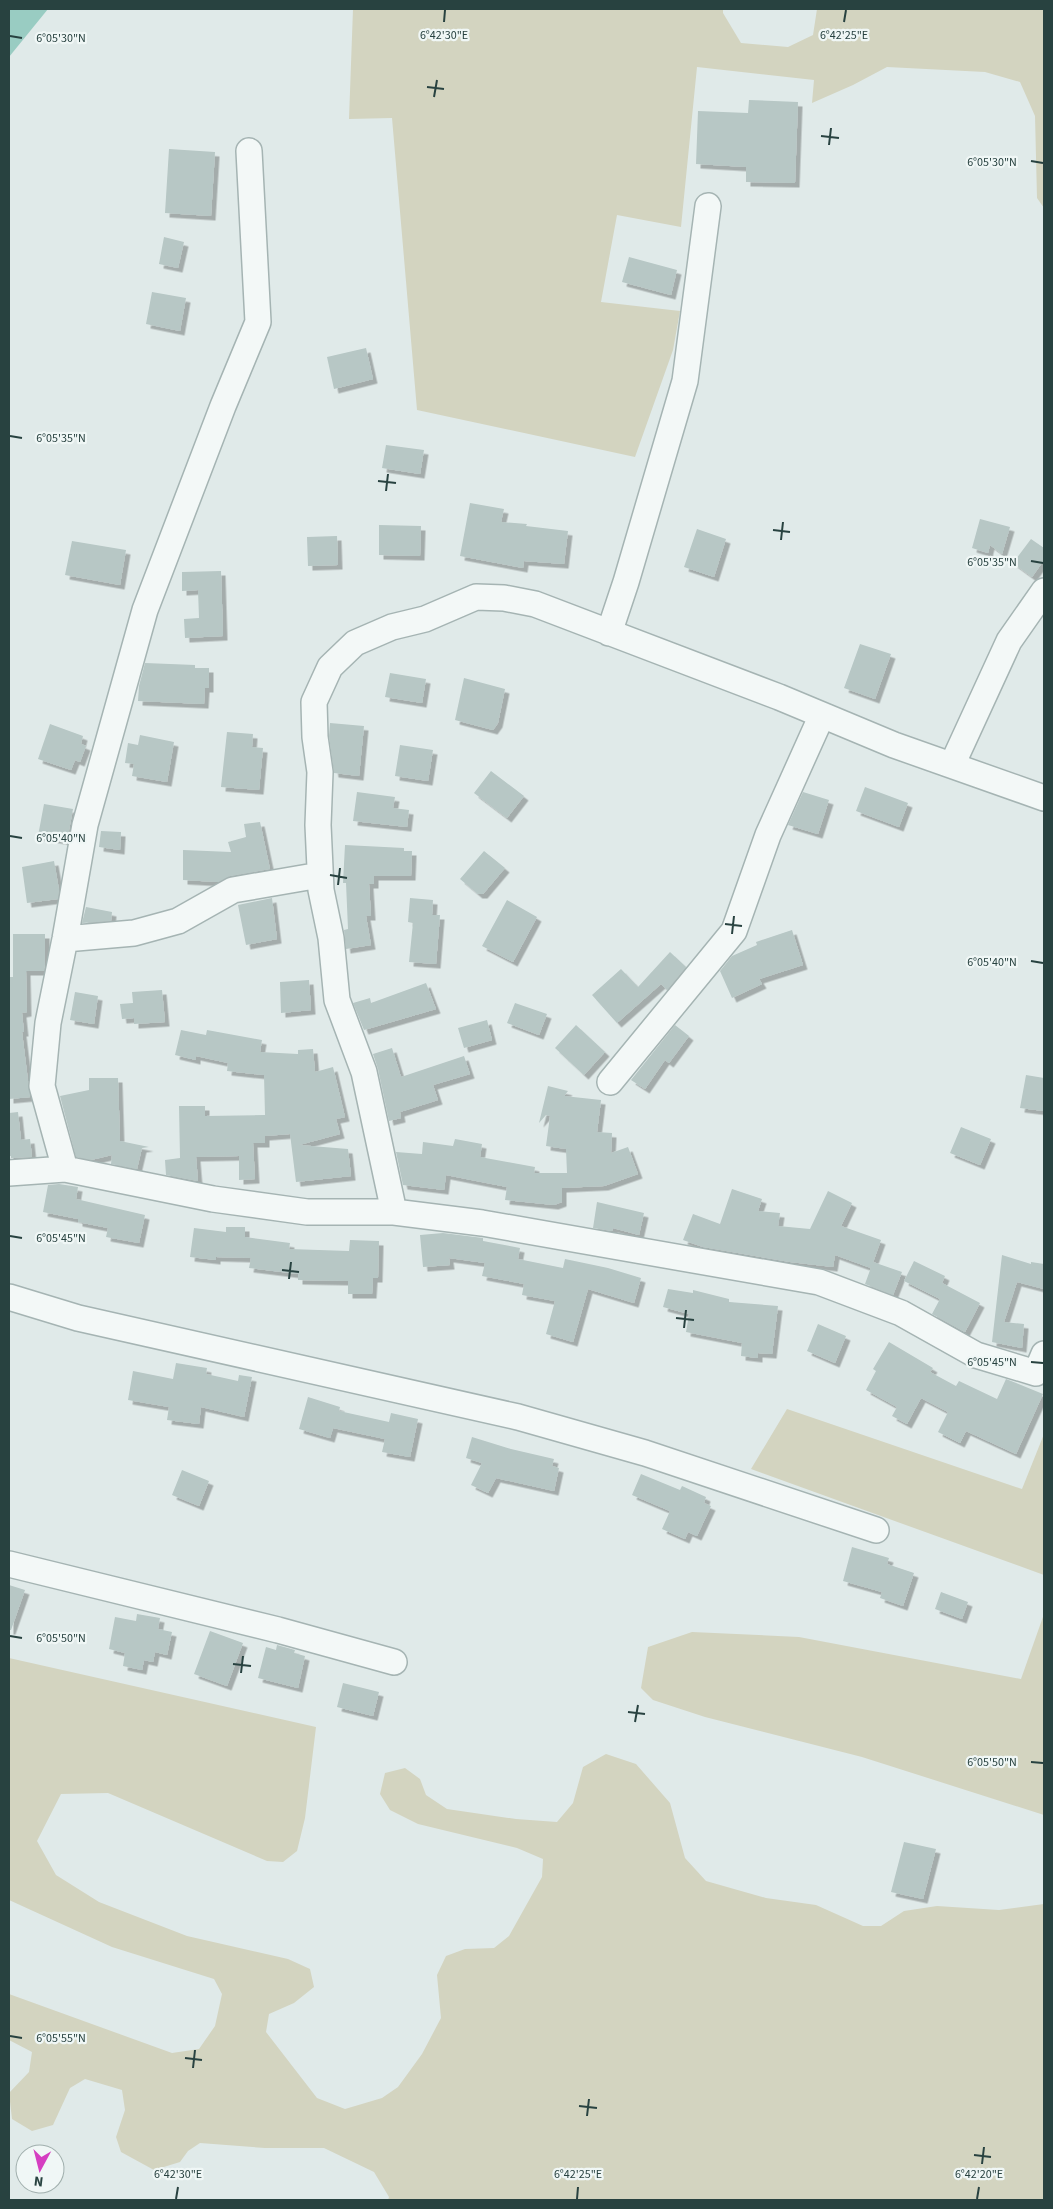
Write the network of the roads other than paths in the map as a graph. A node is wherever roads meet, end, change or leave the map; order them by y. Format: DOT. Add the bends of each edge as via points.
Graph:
graph roads {
  1 [pos="249,151"];
  2 [pos="708,206"];
  3 [pos="1044,591"];
  4 [pos="609,633"];
  5 [pos="822,715"];
  6 [pos="952,765"];
  7 [pos="1044,798"];
  8 [pos="320,875"];
  9 [pos="65,939"];
  10 [pos="610,1082"];
  11 [pos="65,1170"];
  12 [pos="9,1173"];
  13 [pos="394,1212"];
  14 [pos="9,1297"];
  15 [pos="1044,1354"];
  16 [pos="876,1530"];
  17 [pos="9,1564"];
  18 [pos="394,1662"];
  1 -- 9 [label="street" via="258,322 145,610 85,825"];
  2 -- 4 [label="street" via="685,381"];
  3 -- 6 [label="street" via="1009,641"];
  4 -- 5 [label="street"];
  4 -- 8 [label="street" via="535,604 476,597 425,619 392,627 355,642 330,667 314,702 314,737 320,772"];
  5 -- 6 [label="street"];
  5 -- 10 [label="street" via="768,835 734,931"];
  6 -- 7 [label="street"];
  8 -- 9 [label="street" via="233,890 178,921 134,933"];
  8 -- 13 [label="street" via="337,1000 364,1072"];
  9 -- 11 [label="street" via="48,1023 42,1086"];
  11 -- 12 [label="street"];
  11 -- 13 [label="street" via="213,1199 307,1212"];
  13 -- 15 [label="street" via="482,1223 819,1282 901,1313 976,1355 1036,1373"];
  14 -- 16 [label="street" via="88,1320 518,1417 645,1453"];
  17 -- 18 [label="street"];
}
